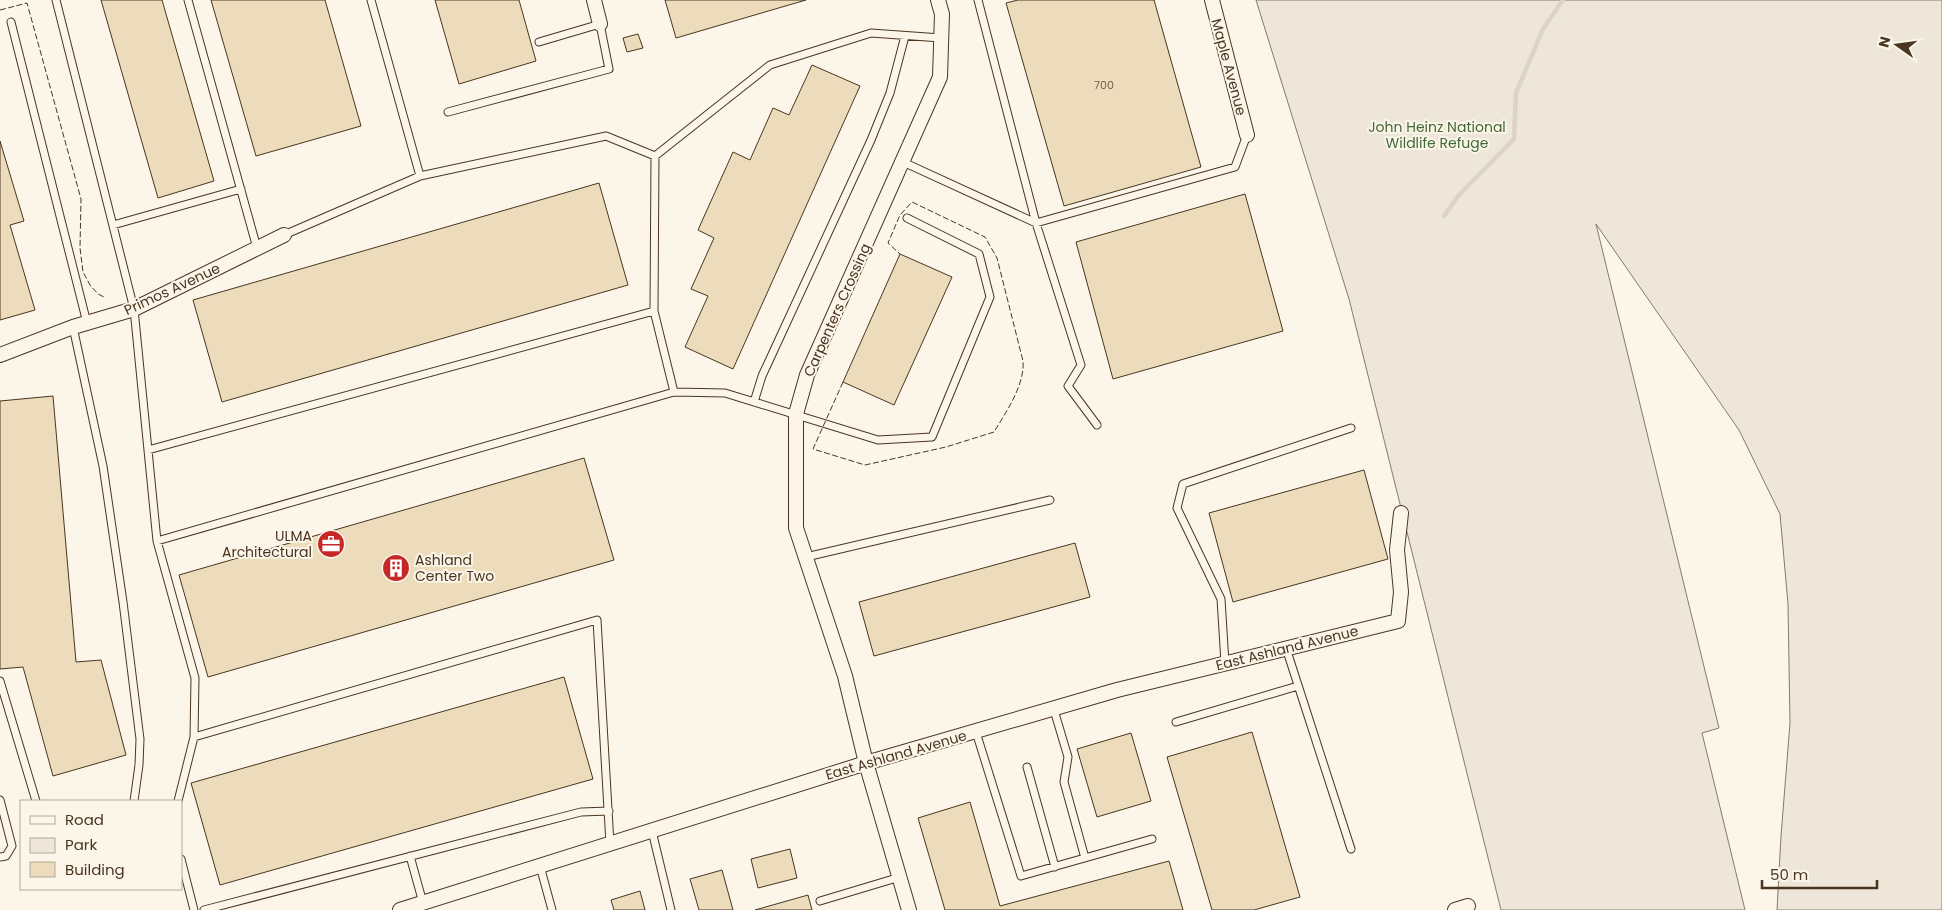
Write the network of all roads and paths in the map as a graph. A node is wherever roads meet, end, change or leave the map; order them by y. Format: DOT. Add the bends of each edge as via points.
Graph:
graph roads {
  1 [pos="56,0"];
  2 [pos="188,0"];
  3 [pos="371,0"];
  4 [pos="594,0"];
  5 [pos="938,0"];
  6 [pos="978,0"];
  7 [pos="1212,0"];
  8 [pos="11,22"];
  9 [pos="600,24"];
  10 [pos="905,36"];
  11 [pos="941,38"];
  12 [pos="539,42"];
  13 [pos="448,112"];
  14 [pos="1247,135"];
  15 [pos="655,156"];
  16 [pos="903,162"];
  17 [pos="420,176"];
  18 [pos="241,188"];
  19 [pos="907,218"];
  20 [pos="1036,223"];
  21 [pos="113,225"];
  22 [pos="284,235"];
  23 [pos="257,248"];
  24 [pos="134,309"];
  25 [pos="654,311"];
  26 [pos="80,325"];
  27 [pos="0,355"];
  28 [pos="674,392"];
  29 [pos="754,402"];
  30 [pos="796,414"];
  31 [pos="1097,425"];
  32 [pos="1352,428"];
  33 [pos="148,450"];
  34 [pos="1050,500"];
  35 [pos="1401,513"];
  36 [pos="157,541"];
  37 [pos="806,557"];
  38 [pos="1286,648"];
  39 [pos="1225,663"];
  40 [pos="0,681"];
  41 [pos="1298,686"];
  42 [pos="1054,710"];
  43 [pos="1176,722"];
  44 [pos="976,732"];
  45 [pos="194,737"];
  46 [pos="866,764"];
  47 [pos="1027,767"];
  48 [pos="0,800"];
  49 [pos="36,800"];
  50 [pos="134,800"];
  51 [pos="178,800"];
  52 [pos="608,811"];
  53 [pos="652,831"];
  54 [pos="1152,839"];
  55 [pos="610,844"];
  56 [pos="1351,849"];
  57 [pos="410,856"];
  58 [pos="0,857"];
  59 [pos="1086,858"];
  60 [pos="182,863"];
  61 [pos="540,866"];
  62 [pos="1055,867"];
  63 [pos="900,877"];
  64 [pos="820,901"];
  65 [pos="423,903"];
  66 [pos="194,910"];
  67 [pos="204,910"];
  68 [pos="400,910"];
  69 [pos="552,910"];
  70 [pos="671,910"];
  71 [pos="908,910"];
  1 -- 21 [label="lane"];
  2 -- 18 [label="lane"];
  3 -- 17 [label="lane"];
  4 -- 9 [label="street"];
  5 -- 11 [label="street, Carpenters Crossing" via="942,14"];
  6 -- 20 [label="lane"];
  7 -- 14 [label="street, Maple Avenue"];
  8 -- 26 [label="lane"];
  9 -- 12 [label="lane"];
  9 -- 13 [label="lane" via="609,69"];
  10 -- 11 [label="lane"];
  10 -- 15 [label="lane" via="871,33 770,65"];
  10 -- 29 [label="lane" via="890,93 871,140 762,376"];
  11 -- 16 [label="street, Carpenters Crossing" via="940,77"];
  14 -- 20 [label="lane" via="1235,167"];
  15 -- 17 [label="lane" via="606,136"];
  15 -- 25 [label="lane"];
  16 -- 20 [label="lane"];
  16 -- 30 [label="street, Carpenters Crossing" via="807,375"];
  17 -- 22 [label="lane"];
  18 -- 21 [label="lane"];
  18 -- 23 [label="lane"];
  19 -- 30 [label="lane" via="980,254 990,297 932,437 878,440"];
  20 -- 31 [label="lane" via="1082,365 1068,386"];
  21 -- 24 [label="lane"];
  22 -- 23 [label="street, Primos Avenue"];
  23 -- 24 [label="street, Primos Avenue"];
  24 -- 26 [label="street, Primos Avenue"];
  24 -- 33 [label="lane"];
  25 -- 28 [label="lane"];
  25 -- 33 [label="lane"];
  26 -- 27 [label="street, Primos Avenue"];
  26 -- 50 [label="lane" via="103,466 140,739"];
  28 -- 29 [label="lane" via="725,393"];
  28 -- 36 [label="lane"];
  29 -- 30 [label="lane"];
  30 -- 37 [label="street, Carpenters Crossing" via="796,528"];
  32 -- 39 [label="lane" via="1183,484 1177,508 1221,599"];
  33 -- 36 [label="lane"];
  34 -- 37 [label="lane"];
  35 -- 38 [label="street, East Ashland Avenue" via="1398,621"];
  36 -- 45 [label="lane" via="195,678"];
  37 -- 46 [label="street, Carpenters Crossing" via="844,676"];
  38 -- 39 [label="street, East Ashland Avenue"];
  38 -- 41 [label="lane"];
  39 -- 42 [label="street, East Ashland Avenue" via="1117,690"];
  40 -- 49 [label="lane"];
  41 -- 43 [label="lane"];
  41 -- 56 [label="lane"];
  42 -- 44 [label="street, East Ashland Avenue"];
  42 -- 59 [label="lane" via="1068,757 1064,782"];
  44 -- 46 [label="street, East Ashland Avenue"];
  44 -- 62 [label="lane" via="1021,876"];
  45 -- 51 [label="lane"];
  45 -- 52 [label="lane" via="597,620"];
  46 -- 53 [label="street, East Ashland Avenue"];
  46 -- 63 [label="street, Carpenters Crossing"];
  47 -- 62 [label="lane"];
  48 -- 58 [label="lane" via="12,846 6,856"];
  52 -- 55 [label="lane"];
  52 -- 57 [label="lane" via="581,812"];
  53 -- 55 [label="street, East Ashland Avenue"];
  53 -- 70 [label="lane"];
  54 -- 59 [label="lane"];
  55 -- 61 [label="street, East Ashland Avenue"];
  57 -- 65 [label="lane"];
  57 -- 67 [label="lane"];
  59 -- 62 [label="lane"];
  60 -- 66 [label="lane"];
  61 -- 65 [label="street, East Ashland Avenue"];
  61 -- 69 [label="lane"];
  63 -- 64 [label="lane"];
  63 -- 71 [label="street, Carpenters Crossing"];
  65 -- 68 [label="street, East Ashland Avenue"];
}
